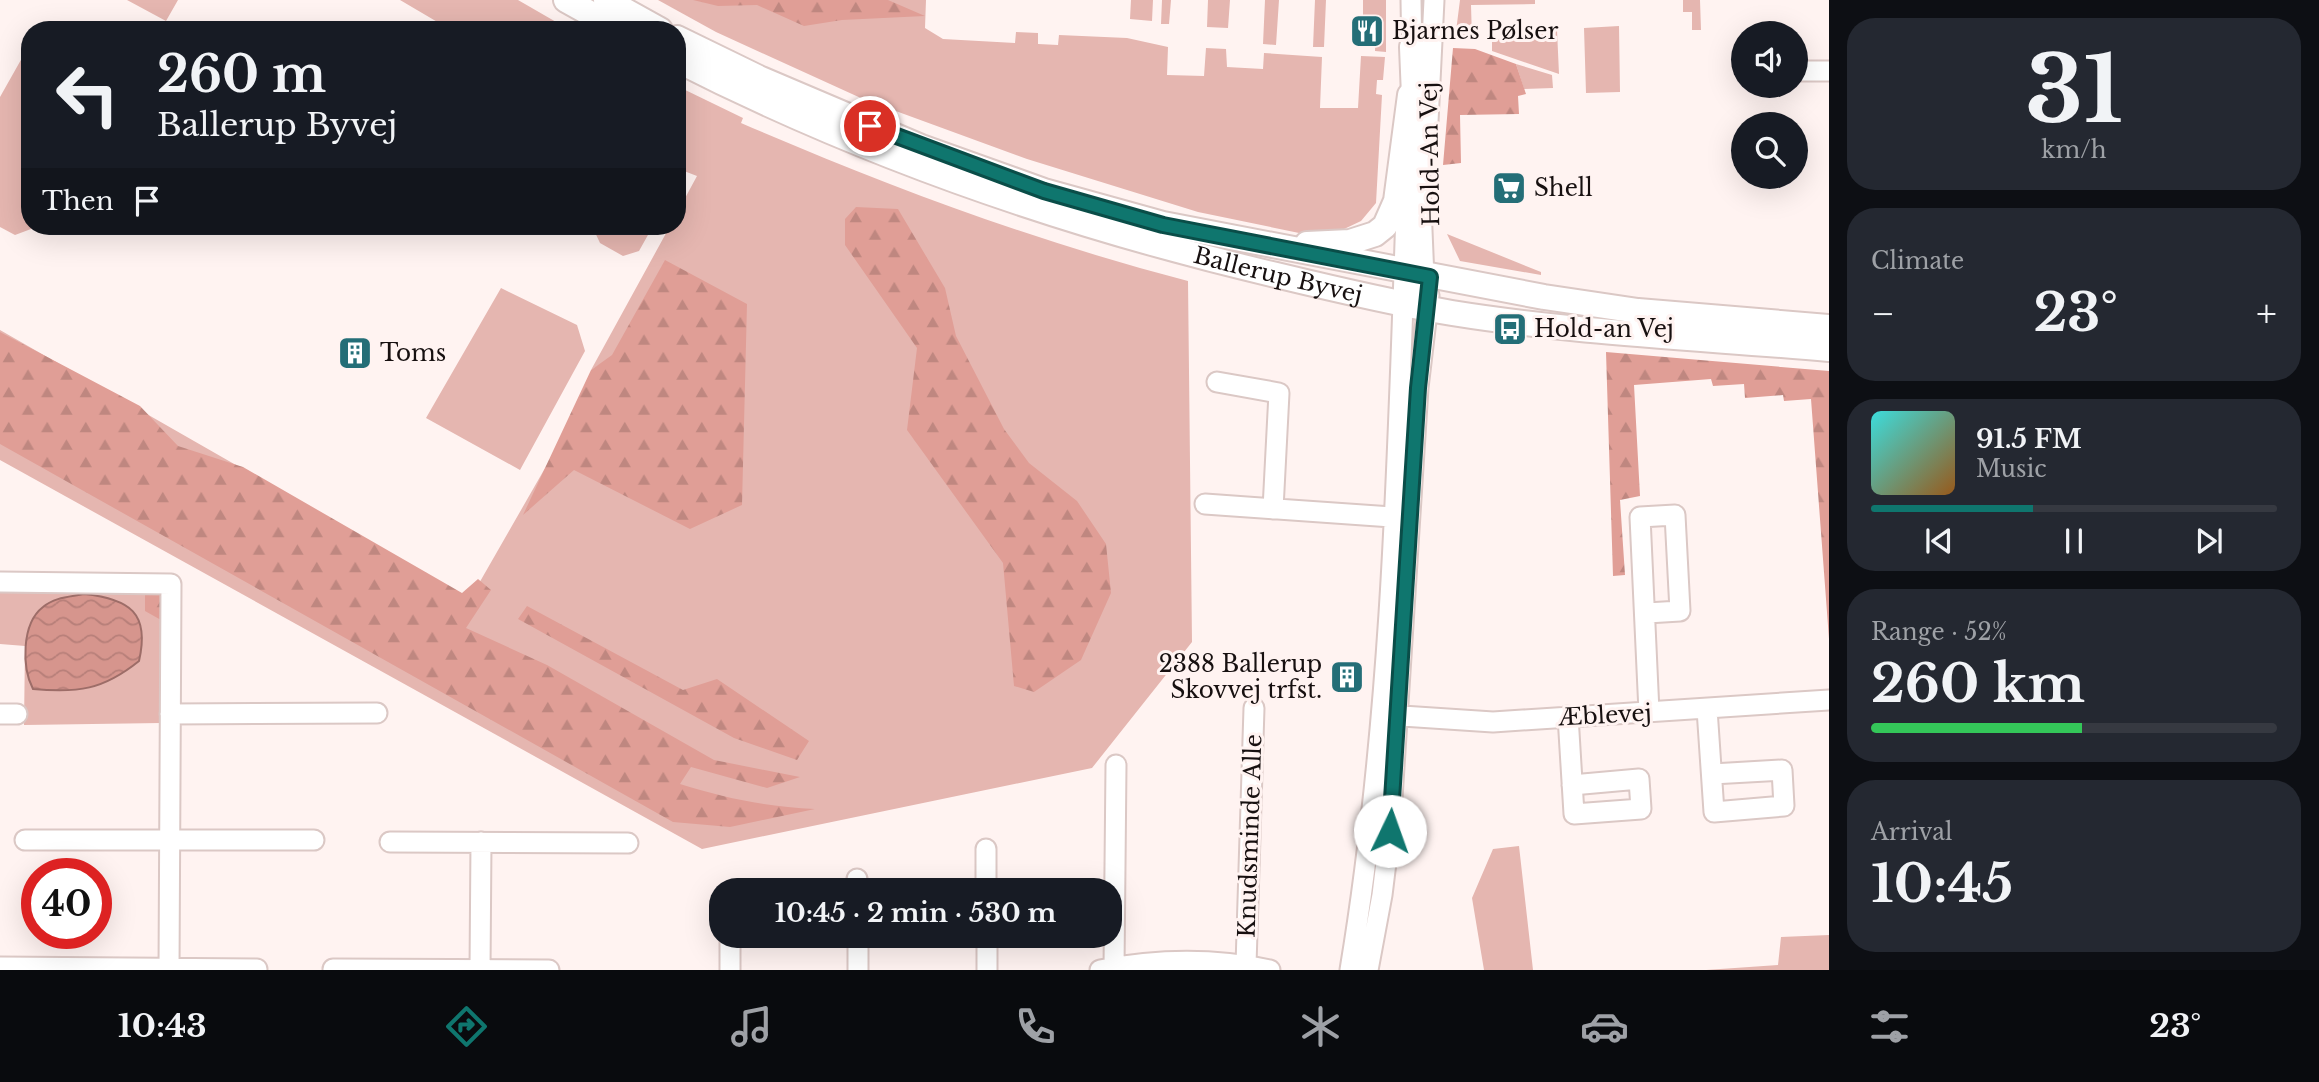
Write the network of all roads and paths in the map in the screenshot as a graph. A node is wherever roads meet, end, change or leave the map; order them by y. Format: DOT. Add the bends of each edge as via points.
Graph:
graph roads {
  1 [pos="566,0"];
  2 [pos="606,0"];
  3 [pos="1411,0"];
  4 [pos="1434,0"];
  5 [pos="604,21"];
  6 [pos="644,21"];
  7 [pos="686,42"];
  8 [pos="1412,47"];
  9 [pos="686,64"];
  10 [pos="1808,71"];
  11 [pos="1829,71"];
  12 [pos="1410,95"];
  13 [pos="1243,242"];
  14 [pos="1418,275"];
  15 [pos="1416,306"];
  16 [pos="1829,327"];
  17 [pos="1829,349"];
  18 [pos="1217,382"];
  19 [pos="1205,504"];
  20 [pos="1273,509"];
  21 [pos="1402,518"];
  22 [pos="0,582"];
  23 [pos="1647,613"];
  24 [pos="1829,700"];
  25 [pos="1254,708"];
  26 [pos="1707,709"];
  27 [pos="1649,712"];
  28 [pos="377,713"];
  29 [pos="170,714"];
  30 [pos="1389,715"];
  31 [pos="1568,716"];
  32 [pos="1116,765"];
  33 [pos="1712,774"];
  34 [pos="1572,785"];
  35 [pos="25,840"];
  36 [pos="170,840"];
  37 [pos="314,840"];
  38 [pos="390,842"];
  39 [pos="481,842"];
  40 [pos="628,843"];
  41 [pos="986,849"];
  42 [pos="986,878"];
  43 [pos="730,948"];
  44 [pos="858,948"];
  45 [pos="987,948"];
  46 [pos="1246,965"];
  47 [pos="0,967"];
  48 [pos="169,969"];
  49 [pos="257,969"];
  50 [pos="333,969"];
  51 [pos="1107,969"];
  52 [pos="480,970"];
  53 [pos="549,970"];
  54 [pos="730,970"];
  55 [pos="858,970"];
  56 [pos="987,970"];
  57 [pos="1270,970"];
  58 [pos="1350,970"];
  59 [pos="1368,970"];
  1 -- 5 [label="main road"];
  2 -- 6 [label="main road"];
  3 -- 8 [label="street, Hold-An Vej"];
  4 -- 14 [label="street, Hold-An Vej"];
  7 -- 13 [label="main road, Ballerup Byvej" via="825,107 982,169 1103,208"];
  8 -- 12 [label="street, Hold-An Vej"];
  8 -- 14 [label="main road"];
  9 -- 15 [label="main road, Ballerup Byvej" via="864,146 1039,210 1199,257"];
  10 -- 11 [label="street"];
  12 -- 13 [label="main road" via="1396,201 1385,226 1350,242"];
  12 -- 14 [label="street, Hold-An Vej"];
  13 -- 14 [label="main road, Ballerup Byvej"];
  14 -- 15 [label="main road" via="1422,295"];
  14 -- 16 [label="main road, Ballerup Byvej" via="1638,311"];
  15 -- 17 [label="main road, Ballerup Byvej" via="1548,326"];
  15 -- 21 [label="street"];
  18 -- 20 [label="street" via="1279,393"];
  19 -- 20 [label="street"];
  20 -- 21 [label="street"];
  21 -- 30 [label="street"];
  22 -- 29 [label="street" via="171,584"];
  23 -- 23 [label="street" via="1680,611 1675,516 1640,517"];
  23 -- 27 [label="street"];
  24 -- 26 [label="street, Æblevej"];
  25 -- 46 [label="street, Knudsminde Alle"];
  26 -- 27 [label="street, Æblevej"];
  26 -- 33 [label="street"];
  27 -- 31 [label="street, Æblevej"];
  28 -- 29 [label="street"];
  29 -- 36 [label="street"];
  30 -- 31 [label="street, Æblevej" via="1493,722"];
  30 -- 58 [label="street"];
  30 -- 59 [label="street" via="1390,831"];
  31 -- 34 [label="street"];
  32 -- 51 [label="street"];
  35 -- 36 [label="street"];
  36 -- 37 [label="street"];
  36 -- 48 [label="street"];
  38 -- 39 [label="street"];
  39 -- 40 [label="street"];
  39 -- 52 [label="street"];
  41 -- 42 [label="street"];
  43 -- 54 [label="street"];
  44 -- 55 [label="street"];
  45 -- 56 [label="street"];
  46 -- 51 [label="street" via="1162,961"];
  46 -- 57 [label="street"];
  47 -- 48 [label="street"];
  48 -- 49 [label="street"];
  50 -- 52 [label="street"];
  52 -- 53 [label="street"];
}
